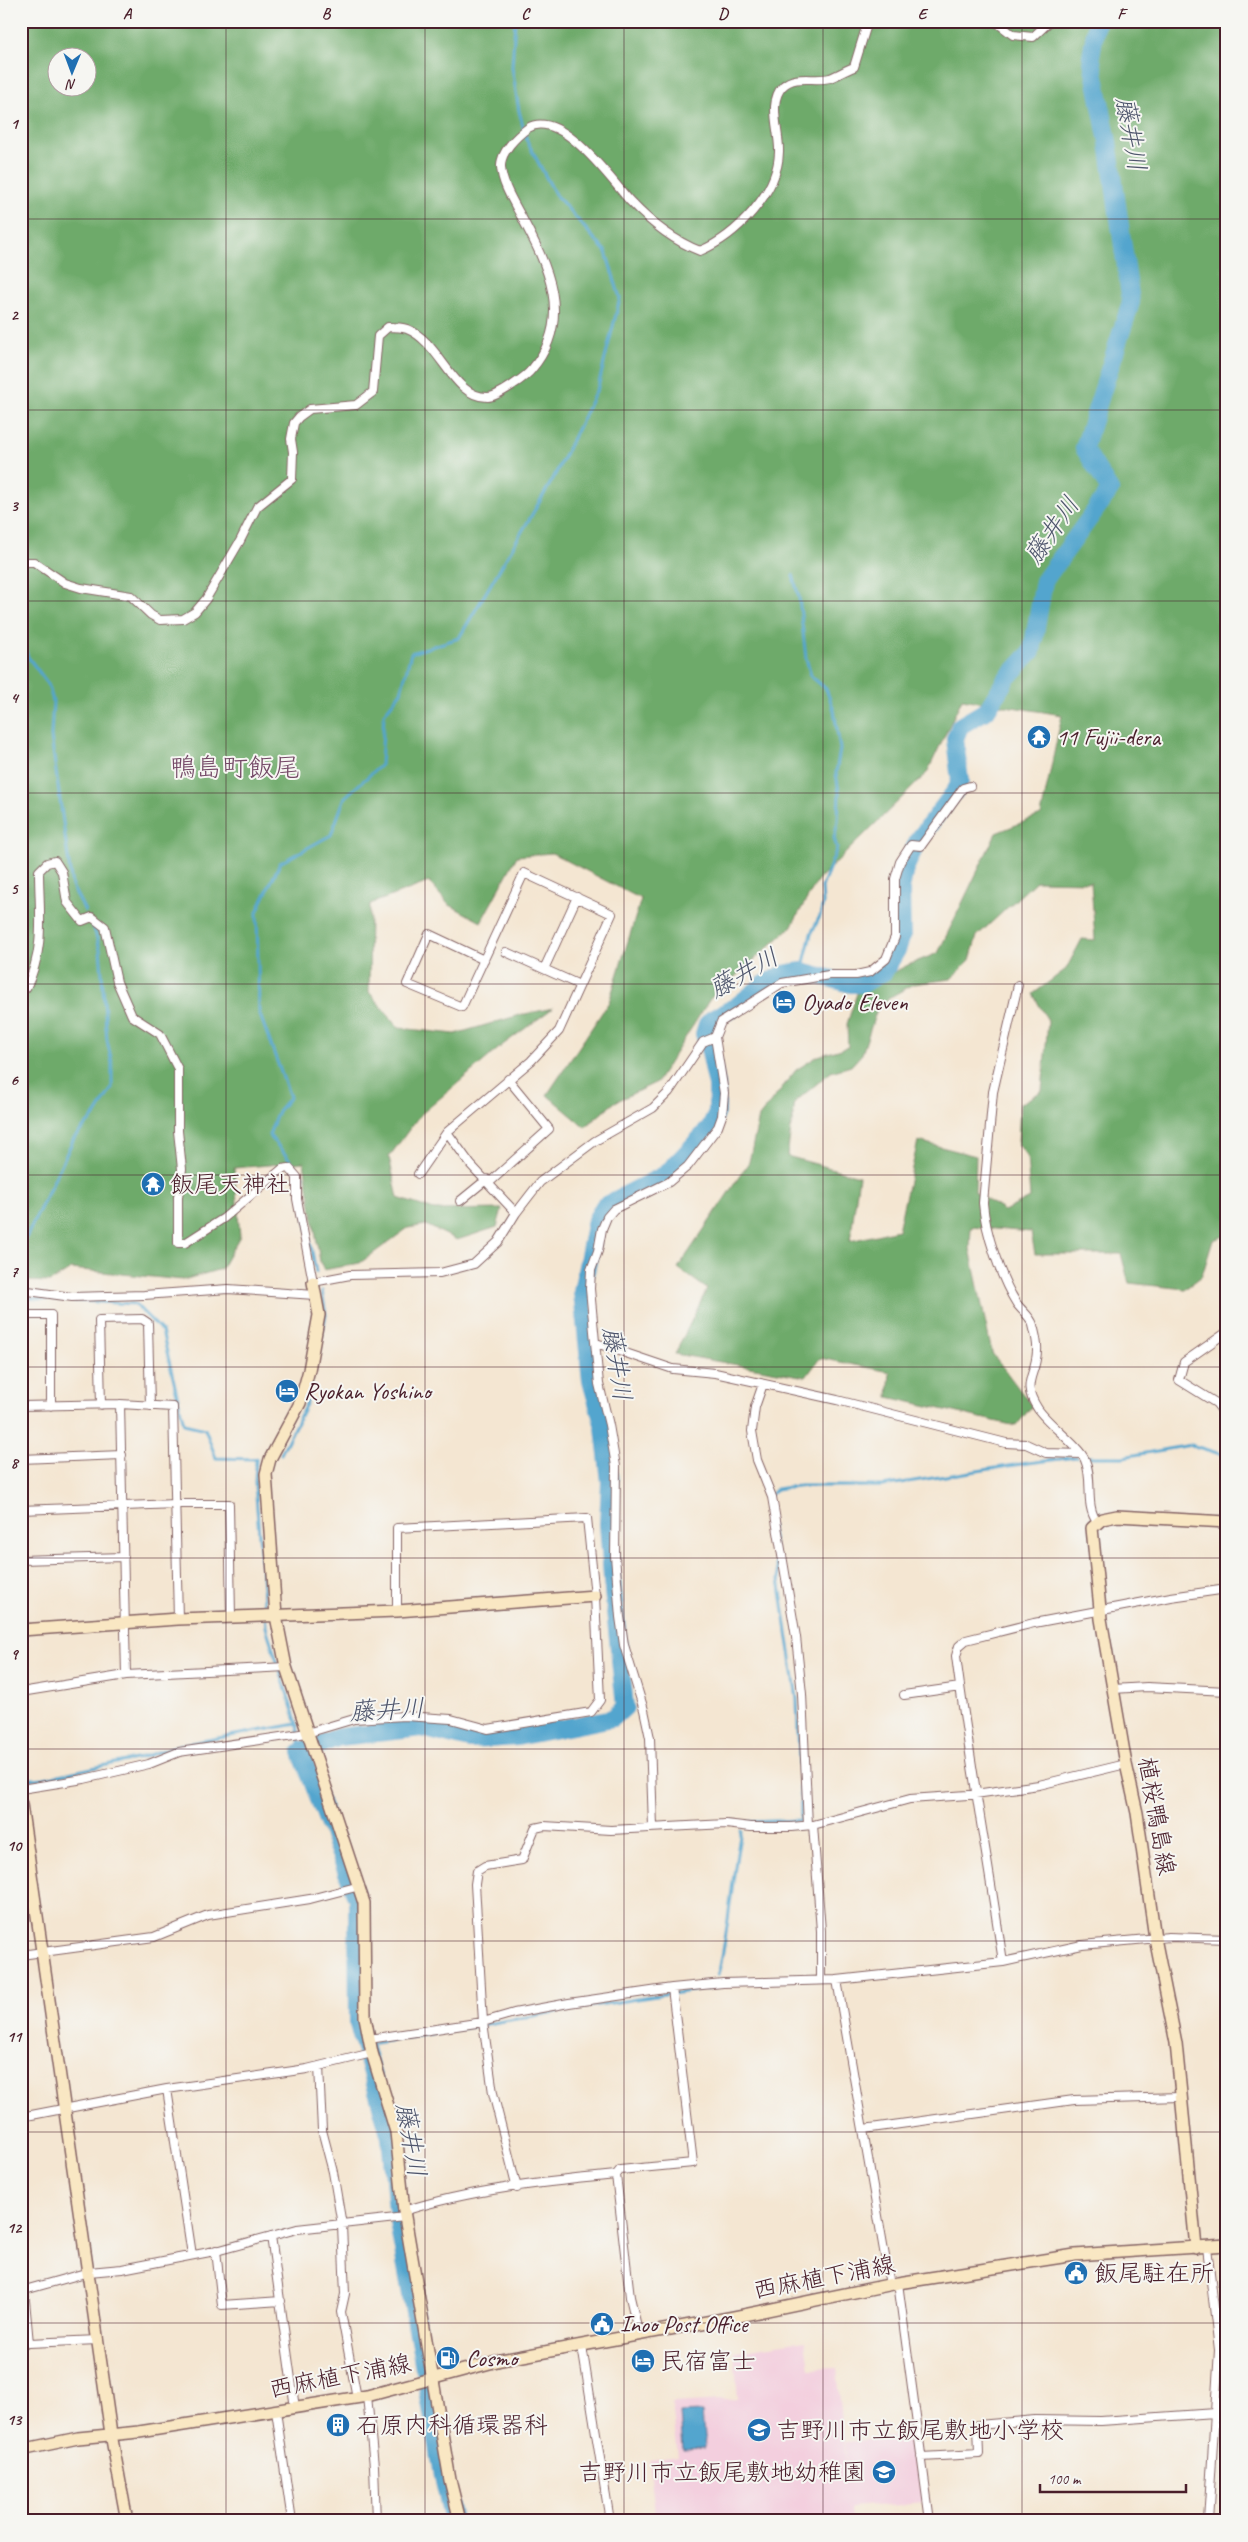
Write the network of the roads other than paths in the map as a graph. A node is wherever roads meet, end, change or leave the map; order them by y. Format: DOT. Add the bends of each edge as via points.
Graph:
graph roads {
  1 [pos="868,21"];
  2 [pos="995,21"];
  3 [pos="1050,21"];
  4 [pos="21,562"];
  5 [pos="970,786"];
  6 [pos="577,897"];
  7 [pos="506,952"];
  8 [pos="484,960"];
  9 [pos="544,969"];
  10 [pos="575,983"];
  11 [pos="1018,985"];
  12 [pos="21,988"];
  13 [pos="709,1039"];
  14 [pos="508,1079"];
  15 [pos="447,1132"];
  16 [pos="418,1174"];
  17 [pos="488,1181"];
  18 [pos="460,1201"];
  19 [pos="516,1213"];
  20 [pos="313,1282"];
  21 [pos="21,1290"];
  22 [pos="315,1295"];
  23 [pos="21,1315"];
  24 [pos="1227,1332"];
  25 [pos="596,1343"];
  26 [pos="763,1384"];
  27 [pos="120,1404"];
  28 [pos="101,1405"];
  29 [pos="21,1406"];
  30 [pos="51,1406"];
  31 [pos="150,1406"];
  32 [pos="1227,1417"];
  33 [pos="122,1455"];
  34 [pos="1083,1456"];
  35 [pos="21,1459"];
  36 [pos="176,1504"];
  37 [pos="123,1506"];
  38 [pos="21,1510"];
  39 [pos="1096,1522"];
  40 [pos="1227,1522"];
  41 [pos="124,1557"];
  42 [pos="21,1560"];
  43 [pos="1227,1589"];
  44 [pos="595,1596"];
  45 [pos="396,1611"];
  46 [pos="1100,1611"];
  47 [pos="276,1616"];
  48 [pos="231,1617"];
  49 [pos="178,1619"];
  50 [pos="126,1622"];
  51 [pos="21,1630"];
  52 [pos="286,1667"];
  53 [pos="126,1675"];
  54 [pos="960,1687"];
  55 [pos="1113,1689"];
  56 [pos="1227,1691"];
  57 [pos="21,1692"];
  58 [pos="904,1694"];
  59 [pos="307,1733"];
  60 [pos="1126,1764"];
  61 [pos="21,1789"];
  62 [pos="978,1794"];
  63 [pos="21,1804"];
  64 [pos="810,1825"];
  65 [pos="652,1827"];
  66 [pos="356,1888"];
  67 [pos="1155,1938"];
  68 [pos="1227,1939"];
  69 [pos="42,1953"];
  70 [pos="21,1955"];
  71 [pos="1003,1962"];
  72 [pos="821,1979"];
  73 [pos="838,1980"];
  74 [pos="672,1991"];
  75 [pos="484,2025"];
  76 [pos="369,2039"];
  77 [pos="368,2054"];
  78 [pos="319,2066"];
  79 [pos="167,2088"];
  80 [pos="1181,2097"];
  81 [pos="63,2107"];
  82 [pos="21,2116"];
  83 [pos="864,2129"];
  84 [pos="616,2176"];
  85 [pos="517,2188"];
  86 [pos="401,2216"];
  87 [pos="342,2225"];
  88 [pos="271,2236"];
  89 [pos="1227,2245"];
  90 [pos="1201,2248"];
  91 [pos="216,2250"];
  92 [pos="192,2255"];
  93 [pos="89,2272"];
  94 [pos="894,2284"];
  95 [pos="23,2290"];
  96 [pos="281,2301"];
  97 [pos="639,2335"];
  98 [pos="98,2340"];
  99 [pos="582,2346"];
  100 [pos="427,2381"];
  101 [pos="362,2397"];
  102 [pos="1216,2403"];
  103 [pos="1227,2406"];
  104 [pos="296,2408"];
  105 [pos="276,2411"];
  106 [pos="1215,2413"];
  107 [pos="111,2434"];
  108 [pos="21,2450"];
  109 [pos="921,2457"];
  110 [pos="373,2520"];
  111 [pos="127,2521"];
  112 [pos="292,2521"];
  113 [pos="460,2521"];
  114 [pos="610,2521"];
  115 [pos="930,2521"];
  116 [pos="1208,2521"];
  1 -- 4 [label="street" via="854,66 829,78 790,80 781,87 775,98 779,152 775,177 764,197 737,226 719,243 700,251 682,244 659,226 631,201 590,154 569,138 539,125 530,127 517,137 503,157 501,166 508,191 550,276 553,328 541,359 526,376 490,397 472,395 460,386 434,349 422,338 406,329 388,327 378,336 373,392 356,405 310,409 294,422 292,479 257,507 206,599 183,620 160,620 131,596 81,588 65,583 34,562"];
  2 -- 3 [label="street" via="1013,35 1033,36"];
  5 -- 13 [label="street" via="963,788 921,846 908,848 900,862 895,880 895,937 886,959 870,972 782,983 721,1022"];
  6 -- 8 [label="street" via="524,873"];
  6 -- 9 [label="street"];
  6 -- 14 [label="street" via="612,914 559,1031 531,1061"];
  7 -- 9 [label="street"];
  8 -- 8 [label="street" via="462,1007 407,984 429,934"];
  9 -- 10 [label="street"];
  11 -- 34 [label="street" via="993,1092 984,1220 1011,1293 1032,1322 1037,1353 1028,1385 1031,1395 1038,1410"];
  12 -- 20 [label="street" via="26,988 34,972 42,934 39,870 55,861 62,872 67,902 82,920 92,917 105,927 117,982 132,1016 160,1034 178,1069 182,1169 178,1243 224,1218 282,1169 289,1168 297,1177 299,1208"];
  13 -- 19 [label="street" via="653,1108 561,1165 540,1182"];
  13 -- 25 [label="street" via="724,1104 718,1127 688,1166 669,1182 614,1209 607,1217 591,1270"];
  14 -- 15 [label="street"];
  14 -- 17 [label="street" via="550,1129"];
  15 -- 16 [label="street"];
  15 -- 17 [label="street" via="471,1165"];
  17 -- 18 [label="street"];
  17 -- 19 [label="street"];
  19 -- 20 [label="street" via="490,1250 464,1268 440,1273 350,1274"];
  20 -- 22 [label="street"];
  21 -- 22 [label="street" via="72,1297 228,1288"];
  22 -- 47 [label="street" via="319,1315 305,1387 266,1474"];
  23 -- 30 [label="street" via="51,1315"];
  24 -- 32 [label="street" via="1184,1362 1179,1380 1216,1403"];
  25 -- 26 [label="street" via="673,1369 714,1373"];
  25 -- 65 [label="street" via="599,1384 616,1466 620,1617 624,1646 650,1738"];
  26 -- 34 [label="street" via="1006,1443 1026,1444 1046,1454"];
  26 -- 64 [label="street" via="755,1407 752,1431 757,1460 771,1494 796,1637"];
  27 -- 28 [label="street"];
  27 -- 31 [label="street"];
  27 -- 33 [label="street"];
  28 -- 30 [label="street"];
  28 -- 31 [label="street" via="100,1320 142,1319 148,1323"];
  29 -- 30 [label="street"];
  31 -- 36 [label="street" via="173,1407"];
  33 -- 35 [label="street"];
  33 -- 37 [label="street"];
  34 -- 39 [label="street" via="1088,1474 1090,1513"];
  36 -- 37 [label="street"];
  36 -- 48 [label="street" via="228,1504"];
  36 -- 49 [label="street"];
  37 -- 38 [label="street"];
  37 -- 41 [label="street"];
  39 -- 40 [label="street" via="1117,1516"];
  39 -- 46 [label="street, 植桜鴨島線" via="1092,1528"];
  41 -- 42 [label="street"];
  41 -- 50 [label="street"];
  43 -- 46 [label="street" via="1171,1596"];
  44 -- 45 [label="street"];
  44 -- 45 [label="street" via="587,1518 397,1528"];
  44 -- 59 [label="street" via="600,1700 591,1712 488,1729 451,1720 414,1717 354,1719"];
  45 -- 47 [label="street"];
  46 -- 54 [label="street" via="1034,1622 966,1640 958,1646 956,1656"];
  46 -- 55 [label="street, 植桜鴨島線"];
  47 -- 48 [label="street"];
  47 -- 52 [label="street"];
  48 -- 49 [label="street"];
  49 -- 50 [label="street"];
  50 -- 51 [label="street"];
  50 -- 53 [label="street"];
  52 -- 53 [label="street"];
  52 -- 59 [label="street"];
  53 -- 57 [label="street"];
  54 -- 58 [label="street"];
  54 -- 62 [label="street"];
  55 -- 56 [label="street" via="1147,1687"];
  55 -- 60 [label="street, 植桜鴨島線"];
  59 -- 61 [label="street" via="178,1752 149,1764"];
  59 -- 66 [label="street"];
  60 -- 62 [label="street" via="1038,1785"];
  60 -- 67 [label="street, 植桜鴨島線" via="1137,1813"];
  62 -- 64 [label="street" via="910,1799"];
  62 -- 71 [label="street"];
  63 -- 69 [label="street"];
  64 -- 65 [label="street"];
  64 -- 72 [label="street"];
  65 -- 75 [label="street" via="611,1830 535,1828 522,1860 485,1866 477,1871 475,1884"];
  66 -- 69 [label="street" via="310,1899 208,1915 154,1937"];
  66 -- 76 [label="street" via="364,1903 365,2017"];
  67 -- 68 [label="street"];
  67 -- 71 [label="street" via="1082,1944"];
  67 -- 80 [label="street, 植桜鴨島線" via="1176,2043"];
  69 -- 70 [label="street"];
  69 -- 81 [label="street"];
  71 -- 73 [label="street"];
  72 -- 73 [label="street"];
  72 -- 74 [label="street"];
  73 -- 83 [label="street"];
  74 -- 75 [label="street" via="569,2003 514,2013"];
  74 -- 84 [label="street" via="693,2163 620,2170"];
  75 -- 76 [label="street"];
  75 -- 85 [label="street" via="492,2093"];
  76 -- 77 [label="street"];
  77 -- 78 [label="street"];
  77 -- 86 [label="street" via="396,2132"];
  78 -- 79 [label="street"];
  78 -- 87 [label="street" via="322,2130"];
  79 -- 81 [label="street"];
  79 -- 92 [label="street"];
  80 -- 83 [label="street" via="1074,2100"];
  80 -- 90 [label="street, 植桜鴨島線"];
  81 -- 82 [label="street"];
  81 -- 93 [label="street"];
  83 -- 94 [label="street"];
  84 -- 85 [label="street"];
  84 -- 97 [label="street" via="630,2297"];
  85 -- 86 [label="street" via="433,2202"];
  86 -- 87 [label="street"];
  86 -- 100 [label="street"];
  87 -- 88 [label="street" via="297,2229"];
  87 -- 101 [label="street" via="345,2294 342,2312"];
  88 -- 91 [label="street"];
  88 -- 96 [label="street"];
  89 -- 90 [label="street, 西麻植下浦線"];
  90 -- 94 [label="street, 西麻植下浦線" via="1075,2255"];
  90 -- 102 [label="street" via="1219,2350"];
  91 -- 92 [label="street"];
  91 -- 96 [label="street" via="222,2305"];
  92 -- 93 [label="street"];
  93 -- 95 [label="street"];
  93 -- 98 [label="street"];
  94 -- 97 [label="street, 西麻植下浦線"];
  94 -- 109 [label="street"];
  95 -- 98 [label="street" via="29,2343"];
  96 -- 104 [label="street"];
  97 -- 99 [label="street, 西麻植下浦線"];
  98 -- 107 [label="street"];
  99 -- 100 [label="street, 西麻植下浦線" via="501,2360"];
  99 -- 114 [label="street"];
  100 -- 101 [label="street, 西麻植下浦線"];
  100 -- 113 [label="street"];
  101 -- 104 [label="street, 西麻植下浦線"];
  101 -- 110 [label="street" via="374,2466"];
  102 -- 103 [label="street"];
  102 -- 106 [label="street"];
  104 -- 105 [label="street, 西麻植下浦線"];
  105 -- 107 [label="street, 西麻植下浦線"];
  105 -- 112 [label="street"];
  106 -- 109 [label="street" via="978,2425 979,2454"];
  106 -- 116 [label="street"];
  107 -- 108 [label="street, 西麻植下浦線"];
  107 -- 111 [label="street"];
  109 -- 115 [label="street"];
}
